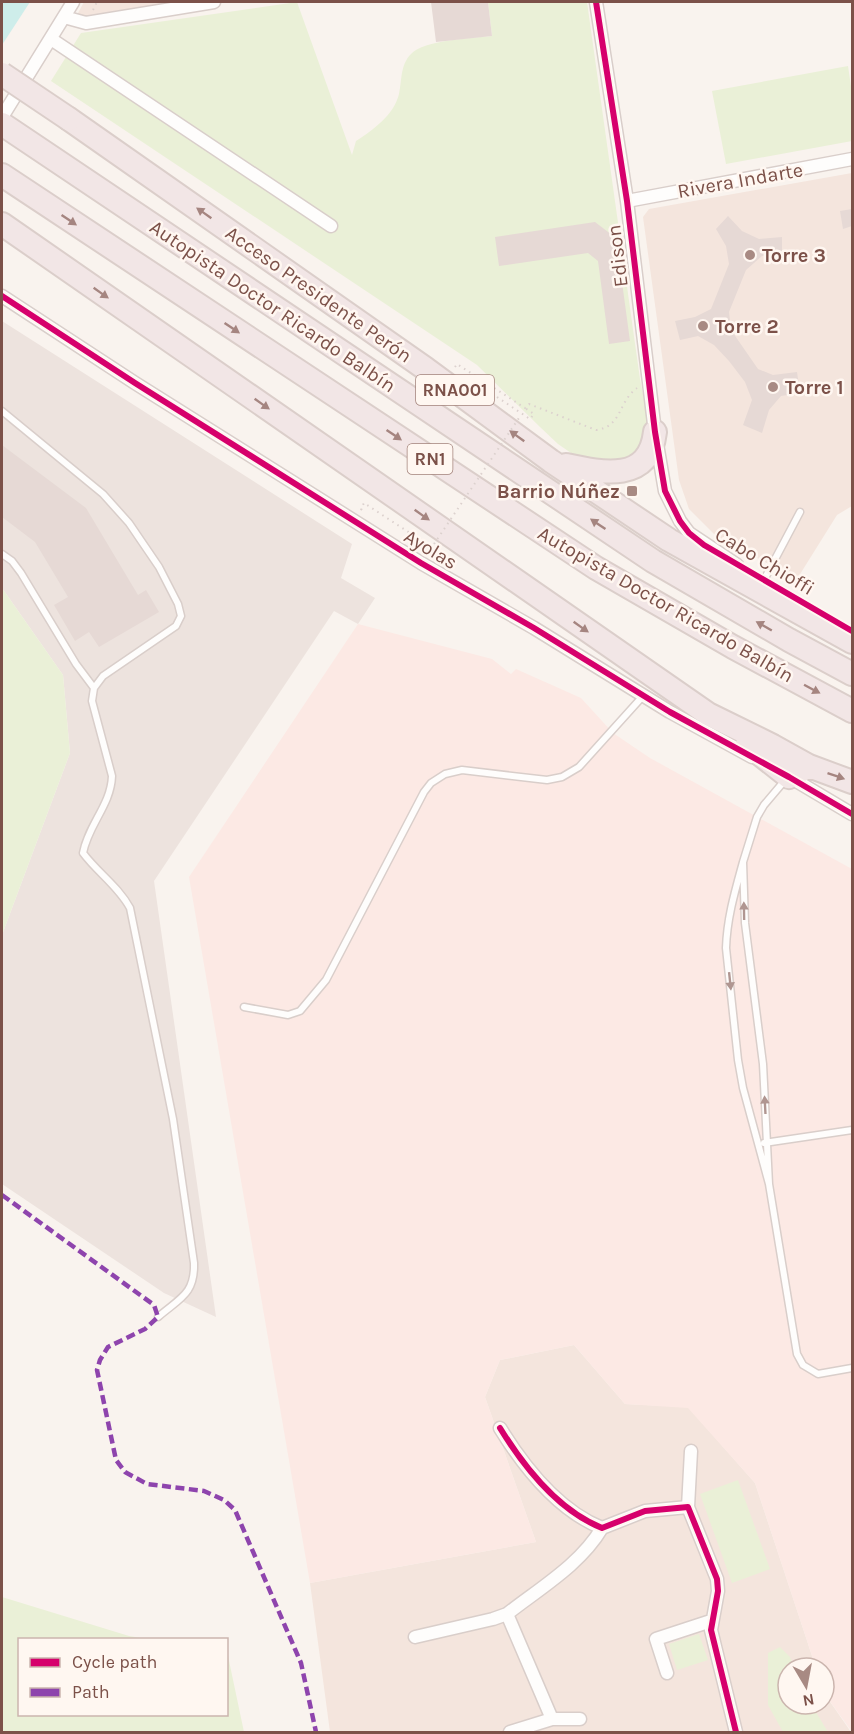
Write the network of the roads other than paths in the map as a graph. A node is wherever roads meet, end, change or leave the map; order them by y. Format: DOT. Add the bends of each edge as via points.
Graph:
graph roads {
  1 [pos="73,2"];
  2 [pos="214,2"];
  3 [pos="596,2"];
  4 [pos="64,18"];
  5 [pos="51,39"];
  6 [pos="2,74"];
  7 [pos="2,117"];
  8 [pos="2,124"];
  9 [pos="852,159"];
  10 [pos="2,175"];
  11 [pos="627,201"];
  12 [pos="2,224"];
  13 [pos="331,226"];
  14 [pos="2,296"];
  15 [pos="2,411"];
  16 [pos="655,432"];
  17 [pos="551,461"];
  18 [pos="671,506"];
  19 [pos="800,512"];
  20 [pos="2,554"];
  21 [pos="764,580"];
  22 [pos="852,631"];
  23 [pos="852,642"];
  24 [pos="852,674"];
  25 [pos="94,688"];
  26 [pos="643,695"];
  27 [pos="852,711"];
  28 [pos="708,714"];
  29 [pos="809,766"];
  30 [pos="789,777"];
  31 [pos="852,782"];
  32 [pos="852,814"];
  33 [pos="743,862"];
  34 [pos="244,1007"];
  35 [pos="852,1130"];
  36 [pos="767,1143"];
  37 [pos="758,1144"];
  38 [pos="769,1184"];
  39 [pos="158,1317"];
  40 [pos="852,1368"];
  41 [pos="500,1428"];
  42 [pos="691,1451"];
  43 [pos="688,1507"];
  44 [pos="602,1528"];
  45 [pos="507,1614"];
  46 [pos="711,1621"];
  47 [pos="415,1637"];
  48 [pos="667,1673"];
  49 [pos="552,1719"];
  50 [pos="580,1719"];
  51 [pos="510,1732"];
  52 [pos="735,1732"];
  1 -- 4 [label="street"];
  2 -- 4 [label="street" via="86,22"];
  3 -- 11 [label="street, Edison"];
  4 -- 5 [label="street"];
  5 -- 7 [label="street"];
  5 -- 13 [label="street"];
  17 -- 6 [label="highway, Acceso Presidente Perón / RNA001, one-way, bridge" via="426,369"];
  24 -- 8 [label="highway, Autopista Doctor Ricardo Balbín / RN1, one-way" via="653,561"];
  9 -- 11 [label="street, Rivera Indarte"];
  10 -- 27 [label="highway, Autopista Doctor Ricardo Balbín / RN1, one-way" via="596,568"];
  11 -- 16 [label="street, Edison"];
  12 -- 28 [label="highway, one-way"];
  14 -- 26 [label="street, Ayolas" via="421,563"];
  15 -- 25 [label="lane" via="103,494 129,523 178,604 181,616 176,626 102,676"];
  16 -- 17 [label="highway" via="653,448 628,469 602,473"];
  16 -- 18 [label="street, Edison"];
  17 -- 23 [label="highway, Acceso Presidente Perón / RNA001" via="669,540"];
  18 -- 21 [label="street, Cabo Chioffi" via="689,533"];
  19 -- 21 [label="lane"];
  20 -- 25 [label="lane" via="21,573"];
  21 -- 22 [label="street, Cabo Chioffi"];
  25 -- 39 [label="lane" via="92,701 112,776 111,788 83,853 122,893 130,908 173,1119 194,1263 195,1278 189,1289"];
  26 -- 30 [label="street, Ayolas"];
  26 -- 34 [label="lane" via="579,767 562,777 546,780 462,770 431,783 326,980 300,1011 288,1016"];
  28 -- 29 [label="highway"];
  28 -- 30 [label="highway"];
  29 -- 30 [label="highway"];
  29 -- 31 [label="highway, one-way"];
  30 -- 32 [label="street, Ayolas"];
  30 -- 33 [label="lane" via="757,817"];
  36 -- 33 [label="lane, one-way" via="763,1064 745,923"];
  33 -- 37 [label="lane, one-way" via="726,931 726,948 738,1060"];
  35 -- 36 [label="lane"];
  36 -- 37 [label="lane"];
  36 -- 38 [label="lane"];
  37 -- 38 [label="lane"];
  38 -- 40 [label="lane" via="797,1354 803,1365 818,1374"];
  41 -- 44 [label="street" via="517,1456 572,1513"];
  42 -- 43 [label="street"];
  43 -- 44 [label="street" via="645,1511"];
  43 -- 46 [label="street" via="717,1579"];
  44 -- 45 [label="street" via="576,1561"];
  45 -- 47 [label="street"];
  45 -- 49 [label="street"];
  46 -- 48 [label="street" via="656,1640"];
  46 -- 52 [label="street"];
  49 -- 50 [label="street"];
  49 -- 51 [label="street"];
}
